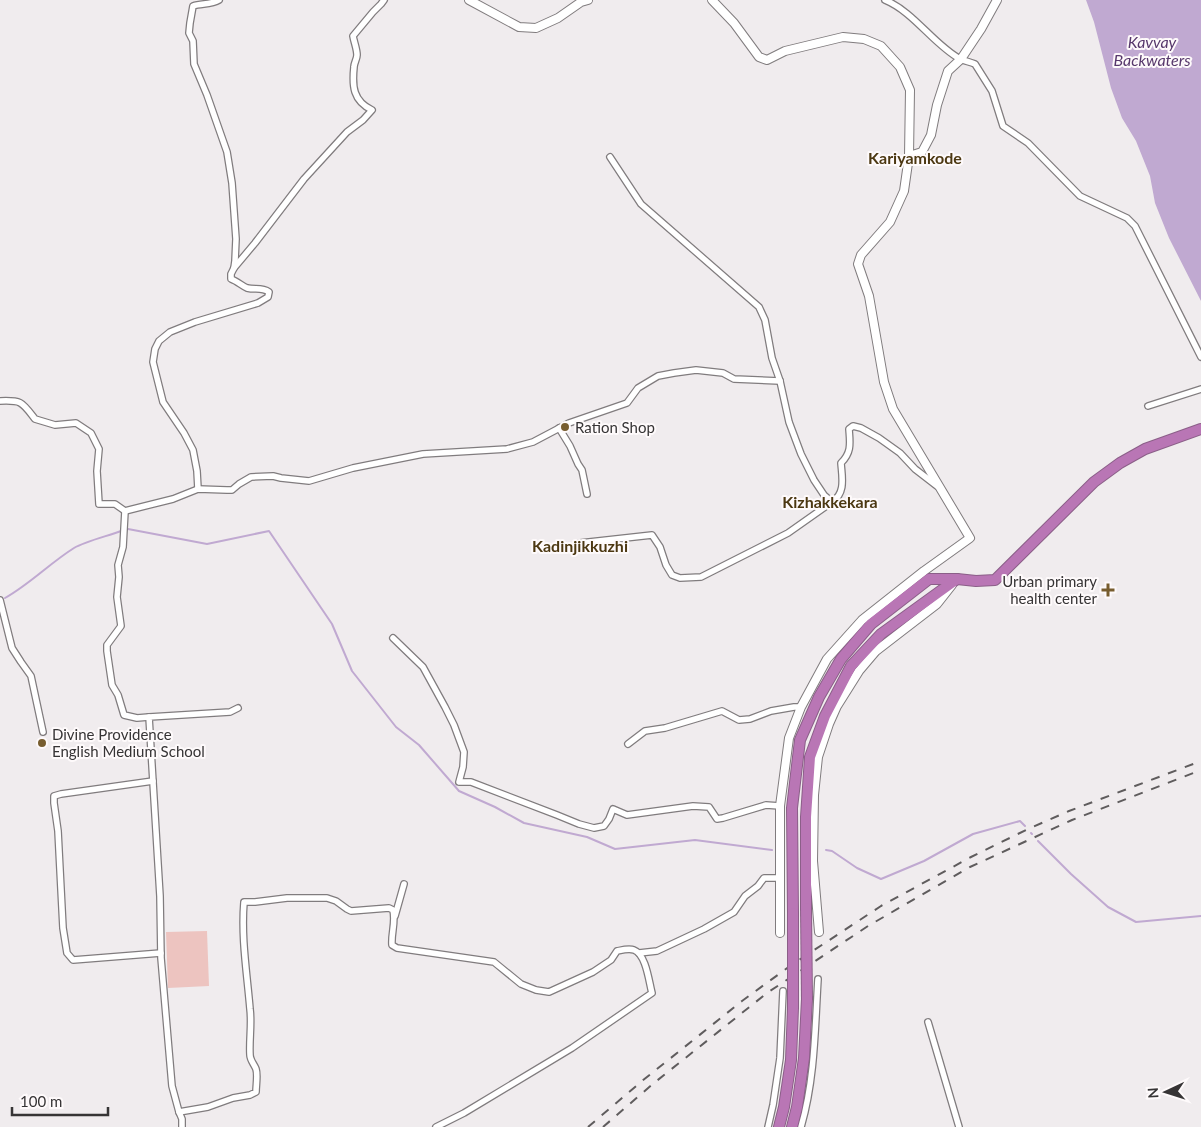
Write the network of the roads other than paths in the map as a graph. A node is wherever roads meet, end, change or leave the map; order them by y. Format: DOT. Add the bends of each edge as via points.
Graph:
graph roads {
  1 [pos="219,0"];
  2 [pos="384,0"];
  3 [pos="469,0"];
  4 [pos="588,0"];
  5 [pos="712,0"];
  6 [pos="885,0"];
  7 [pos="997,0"];
  8 [pos="961,59"];
  9 [pos="610,156"];
  10 [pos="909,156"];
  11 [pos="234,268"];
  12 [pos="1201,356"];
  13 [pos="780,381"];
  14 [pos="1201,389"];
  15 [pos="0,401"];
  16 [pos="1148,406"];
  17 [pos="559,428"];
  18 [pos="1201,429"];
  19 [pos="939,487"];
  20 [pos="198,489"];
  21 [pos="587,494"];
  22 [pos="832,502"];
  23 [pos="125,511"];
  24 [pos="580,543"];
  25 [pos="957,579"];
  26 [pos="0,600"];
  27 [pos="393,638"];
  28 [pos="801,707"];
  29 [pos="238,708"];
  30 [pos="149,717"];
  31 [pos="44,732"];
  32 [pos="628,744"];
  33 [pos="153,781"];
  34 [pos="780,806"];
  35 [pos="779,878"];
  36 [pos="404,884"];
  37 [pos="394,916"];
  38 [pos="819,932"];
  39 [pos="780,934"];
  40 [pos="161,953"];
  41 [pos="643,954"];
  42 [pos="818,979"];
  43 [pos="782,991"];
  44 [pos="928,1022"];
  45 [pos="179,1112"];
  46 [pos="182,1127"];
  47 [pos="436,1127"];
  48 [pos="768,1127"];
  49 [pos="779,1127"];
  50 [pos="792,1127"];
  51 [pos="801,1127"];
  52 [pos="959,1127"];
  1 -- 11 [label="street" via="193,6 189,33 194,41 194,64 227,152 235,215"];
  2 -- 11 [label="street" via="353,36 357,56 353,80 355,95 372,110 304,179"];
  3 -- 4 [label="street" via="519,27 536,28"];
  5 -- 10 [label="street" via="734,23 758,57 767,60 786,51 843,37 864,39 881,46 900,67 910,90"];
  6 -- 8 [label="street" via="895,4"];
  7 -- 8 [label="street"];
  8 -- 10 [label="street" via="948,71 931,135 922,152"];
  8 -- 12 [label="street" via="975,64 992,91 1003,126 1028,143 1080,196 1127,218 1135,226"];
  9 -- 13 [label="street" via="641,204 759,307"];
  10 -- 19 [label="street" via="904,191 890,222 861,255 858,264 869,296 884,382 893,409"];
  11 -- 20 [label="street" via="231,279 246,287 264,289 269,292 268,297 170,332 155,349 153,362 162,402 192,450"];
  13 -- 17 [label="street" via="734,378 696,370 658,376 638,388 627,403"];
  13 -- 22 [label="street" via="789,422 801,454 814,480"];
  14 -- 16 [label="street"];
  15 -- 23 [label="street" via="15,400 24,405 35,420 55,425 76,423 91,433 99,449 99,504 116,504"];
  17 -- 20 [label="street" via="533,442 508,449 423,454 353,468 309,482 264,476 251,477 232,490"];
  17 -- 21 [label="street" via="582,470"];
  18 -- 25 [label="highway" via="1144,449 1094,482 995,580"];
  19 -- 22 [label="street" via="879,438 853,426 849,429 850,452 841,463 843,484 839,496"];
  19 -- 28 [label="street" via="970,538 862,620 827,659"];
  20 -- 23 [label="street"];
  22 -- 24 [label="street" via="788,533 702,577 672,575 652,535"];
  23 -- 30 [label="street" via="125,534 118,565 117,597 121,626 107,645 107,651 112,684 124,714"];
  25 -- 38 [label="street" via="937,604 876,651 859,671 829,724 818,757 814,795 813,861"];
  25 -- 49 [label="highway, bridge" via="929,579 871,624 841,659 800,740 792,808 791,1060"];
  25 -- 50 [label="highway, bridge" via="881,634 851,666 825,716 810,757 806,817 807,1000 804,1058"];
  26 -- 31 [label="street" via="12,648 31,676"];
  27 -- 34 [label="street" via="423,667 454,725 464,752 459,782 471,782 594,828 604,826 613,809 627,815 692,806 709,807 717,819 766,805"];
  28 -- 32 [label="street" via="739,720 722,712 644,731"];
  28 -- 34 [label="street" via="789,738"];
  29 -- 30 [label="street" via="230,712"];
  30 -- 33 [label="street"];
  33 -- 40 [label="street"];
  33 -- 40 [label="street" via="61,794 54,796 54,803 67,953 73,960"];
  34 -- 35 [label="street"];
  35 -- 39 [label="street"];
  35 -- 41 [label="street" via="764,878 734,912 704,929 657,951"];
  36 -- 37 [label="street"];
  37 -- 41 [label="street" via="391,940 397,948 494,962 521,984 549,992 593,972 618,951 632,949"];
  37 -- 45 [label="street" via="393,910 388,908 351,910 327,898 244,902 242,920 251,1012 249,1044 250,1058 256,1069 256,1092"];
  40 -- 45 [label="street" via="172,1086"];
  41 -- 47 [label="street" via="652,994 572,1048"];
  42 -- 51 [label="street" via="811,1073"];
  43 -- 48 [label="street" via="780,1058"];
  44 -- 52 [label="street"];
  45 -- 46 [label="street"];
}
